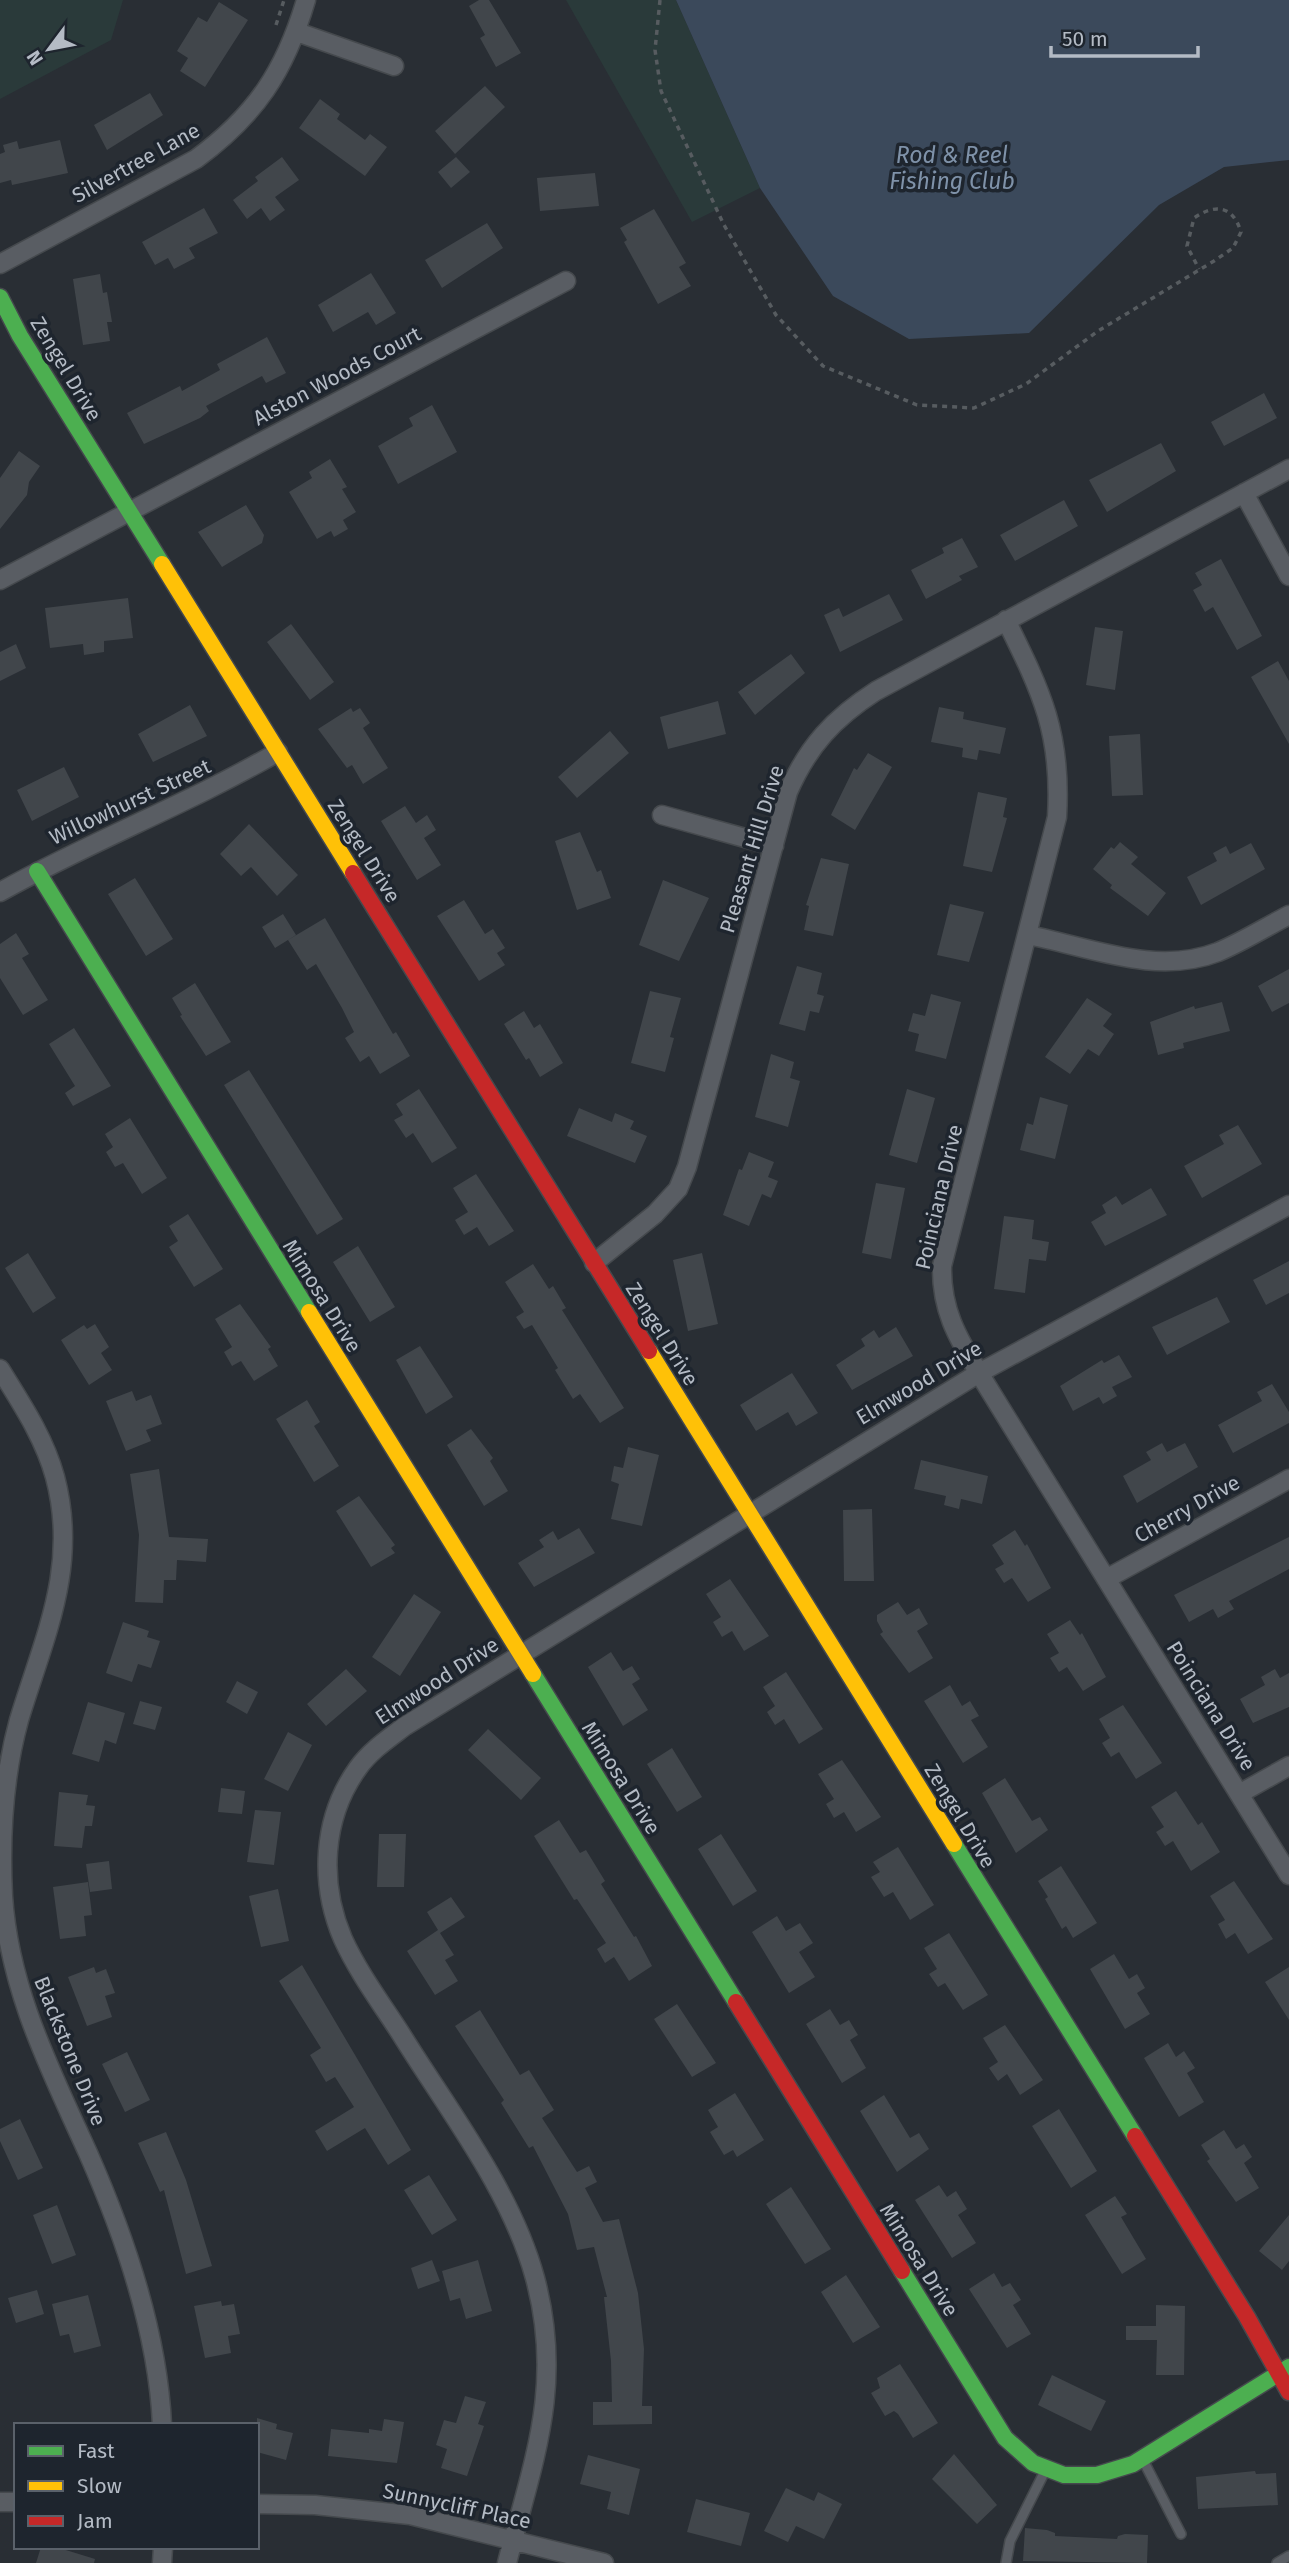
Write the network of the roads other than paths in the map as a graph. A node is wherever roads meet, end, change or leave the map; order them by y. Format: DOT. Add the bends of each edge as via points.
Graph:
graph roads {
  1 [pos="306,0"];
  2 [pos="297,32"];
  3 [pos="394,66"];
  4 [pos="0,264"];
  5 [pos="566,281"];
  6 [pos="0,298"];
  7 [pos="1289,469"];
  8 [pos="1244,493"];
  9 [pos="130,512"];
  10 [pos="1289,576"];
  11 [pos="0,580"];
  12 [pos="1006,620"];
  13 [pos="278,752"];
  14 [pos="662,815"];
  15 [pos="774,846"];
  16 [pos="37,871"];
  17 [pos="0,892"];
  18 [pos="1289,915"];
  19 [pos="1028,935"];
  20 [pos="1289,1205"];
  21 [pos="594,1263"];
  22 [pos="0,1369"];
  23 [pos="979,1373"];
  24 [pos="1289,1479"];
  25 [pos="748,1514"];
  26 [pos="1106,1579"];
  27 [pos="519,1655"];
  28 [pos="1289,1766"];
  29 [pos="1238,1794"];
  30 [pos="1289,1875"];
  31 [pos="1284,2370"];
  32 [pos="1289,2392"];
  33 [pos="162,2423"];
  34 [pos="1142,2459"];
  35 [pos="1046,2469"];
  36 [pos="259,2504"];
  37 [pos="1181,2534"];
  38 [pos="513,2540"];
  39 [pos="1289,2556"];
  40 [pos="507,2563"];
  41 [pos="604,2563"];
  42 [pos="1006,2563"];
  43 [pos="1277,2563"];
  1 -- 2 [label="street, Silvertree Lane"];
  2 -- 3 [label="street"];
  2 -- 4 [label="street, Silvertree Lane" via="265,94 222,140 196,159"];
  5 -- 9 [label="street, Alston Woods Court"];
  6 -- 9 [label="street, Zengel Drive"];
  7 -- 8 [label="street, Pleasant Hill Drive"];
  8 -- 10 [label="street"];
  8 -- 12 [label="street, Pleasant Hill Drive"];
  9 -- 11 [label="street, Alston Woods Court"];
  9 -- 13 [label="street, Zengel Drive"];
  12 -- 15 [label="street, Pleasant Hill Drive" via="876,691 826,728 799,768"];
  12 -- 19 [label="street, Poinciana Drive" via="1040,689 1050,720 1059,783 1053,839"];
  13 -- 16 [label="street, Willowhurst Street" via="225,783"];
  13 -- 21 [label="street, Zengel Drive"];
  14 -- 15 [label="street"];
  15 -- 21 [label="street, Pleasant Hill Drive" via="678,1189 628,1239"];
  16 -- 17 [label="street, Willowhurst Street"];
  16 -- 27 [label="street, Mimosa Drive"];
  18 -- 19 [label="street" via="1218,952 1163,962"];
  19 -- 23 [label="street, Poinciana Drive" via="942,1266 953,1330"];
  20 -- 23 [label="street, Elmwood Drive"];
  21 -- 25 [label="street, Zengel Drive"];
  22 -- 33 [label="street, Blackstone Drive" via="45,1448 57,1489 63,1539 57,1601 19,1722 2,1814 0,1861 10,1959 45,2060 123,2241 153,2357"];
  23 -- 25 [label="street, Elmwood Drive"];
  23 -- 26 [label="street, Poinciana Drive"];
  24 -- 26 [label="street, Cherry Drive"];
  25 -- 27 [label="street, Elmwood Drive"];
  25 -- 31 [label="street, Zengel Drive"];
  26 -- 29 [label="street, Poinciana Drive"];
  27 -- 35 [label="street, Mimosa Drive" via="1005,2438"];
  27 -- 38 [label="street, Elmwood Drive" via="374,1750 341,1796 327,1859 333,1911 352,1956 481,2162 535,2278 542,2311 547,2398 534,2471"];
  28 -- 29 [label="street"];
  29 -- 30 [label="street, Poinciana Drive"];
  31 -- 32 [label="street, Zengel Drive"];
  31 -- 34 [label="street, Mimosa Drive"];
  34 -- 35 [label="street, Mimosa Drive" via="1090,2477 1070,2477"];
  34 -- 37 [label="lane"];
  35 -- 42 [label="lane" via="1010,2542"];
  36 -- 38 [label="street, Sunnycliff Place" via="410,2515"];
  38 -- 40 [label="street, Elmwood Drive"];
  38 -- 41 [label="street, Sunnycliff Place"];
  39 -- 43 [label="lane"];
}
